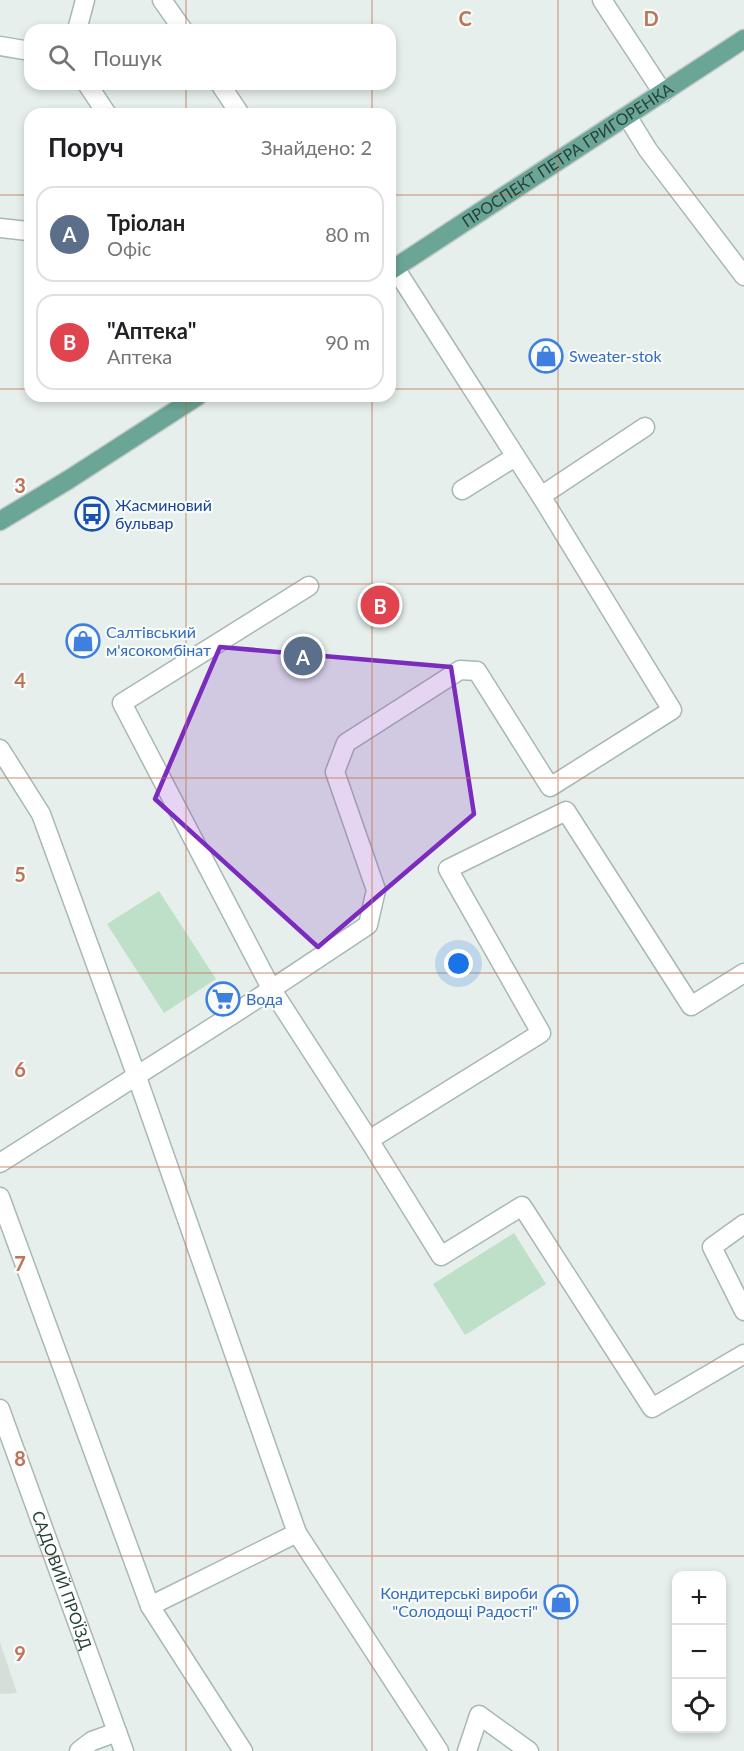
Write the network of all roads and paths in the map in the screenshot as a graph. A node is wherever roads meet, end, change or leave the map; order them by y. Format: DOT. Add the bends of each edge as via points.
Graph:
graph roads {
  1 [pos="85,0"];
  2 [pos="162,0"];
  3 [pos="602,0"];
  4 [pos="79,24"];
  5 [pos="179,24"];
  6 [pos="744,39"];
  7 [pos="0,46"];
  8 [pos="24,50"];
  9 [pos="91,90"];
  10 [pos="224,90"];
  11 [pos="663,93"];
  12 [pos="102,108"];
  13 [pos="236,108"];
  14 [pos="627,116"];
  15 [pos="0,228"];
  16 [pos="24,231"];
  17 [pos="396,266"];
  18 [pos="396,275"];
  19 [pos="744,276"];
  20 [pos="189,402"];
  21 [pos="645,427"];
  22 [pos="515,457"];
  23 [pos="462,490"];
  24 [pos="541,496"];
  25 [pos="0,521"];
  26 [pos="309,586"];
  27 [pos="0,749"];
  28 [pos="744,974"];
  29 [pos="272,990"];
  30 [pos="137,1077"];
  31 [pos="369,1140"];
  32 [pos="0,1162"];
  33 [pos="0,1197"];
  34 [pos="744,1224"];
  35 [pos="744,1311"];
  36 [pos="744,1354"];
  37 [pos="0,1409"];
  38 [pos="297,1533"];
  39 [pos="150,1605"];
  40 [pos="117,1732"];
  41 [pos="79,1751"];
  42 [pos="124,1751"];
  43 [pos="243,1751"];
  44 [pos="439,1751"];
  45 [pos="467,1751"];
  46 [pos="529,1751"];
  1 -- 4 [label="street"];
  2 -- 5 [label="street"];
  3 -- 11 [label="street"];
  6 -- 11 [label="main road, ПРОСПЕКТ ПЕТРА ГРИГОРЕНКА"];
  7 -- 8 [label="street"];
  9 -- 12 [label="street"];
  10 -- 13 [label="street"];
  11 -- 14 [label="main road, ПРОСПЕКТ ПЕТРА ГРИГОРЕНКА"];
  14 -- 17 [label="main road, ПРОСПЕКТ ПЕТРА ГРИГОРЕНКА"];
  14 -- 19 [label="street" via="648,150"];
  15 -- 16 [label="street"];
  18 -- 22 [label="street"];
  20 -- 25 [label="main road"];
  21 -- 24 [label="street"];
  22 -- 23 [label="street"];
  22 -- 24 [label="street"];
  24 -- 29 [label="street" via="672,710 550,787 477,671 460,669 346,743 335,772 376,890 368,925"];
  26 -- 29 [label="street" via="122,703"];
  27 -- 30 [label="street" via="41,814"];
  28 -- 31 [label="street" via="691,1006 566,811 448,868 541,1033"];
  29 -- 30 [label="street"];
  29 -- 31 [label="street"];
  30 -- 32 [label="street"];
  30 -- 38 [label="street"];
  31 -- 36 [label="street" via="441,1256 522,1206 652,1408"];
  33 -- 39 [label="street"];
  34 -- 35 [label="street" via="712,1247"];
  37 -- 40 [label="street, САДОВИЙ ПРОЇЗД"];
  38 -- 39 [label="street"];
  38 -- 44 [label="street"];
  39 -- 43 [label="street"];
  40 -- 41 [label="street" via="92,1741"];
  40 -- 42 [label="street, САДОВИЙ ПРОЇЗД"];
  45 -- 46 [label="street" via="480,1715"];
}
